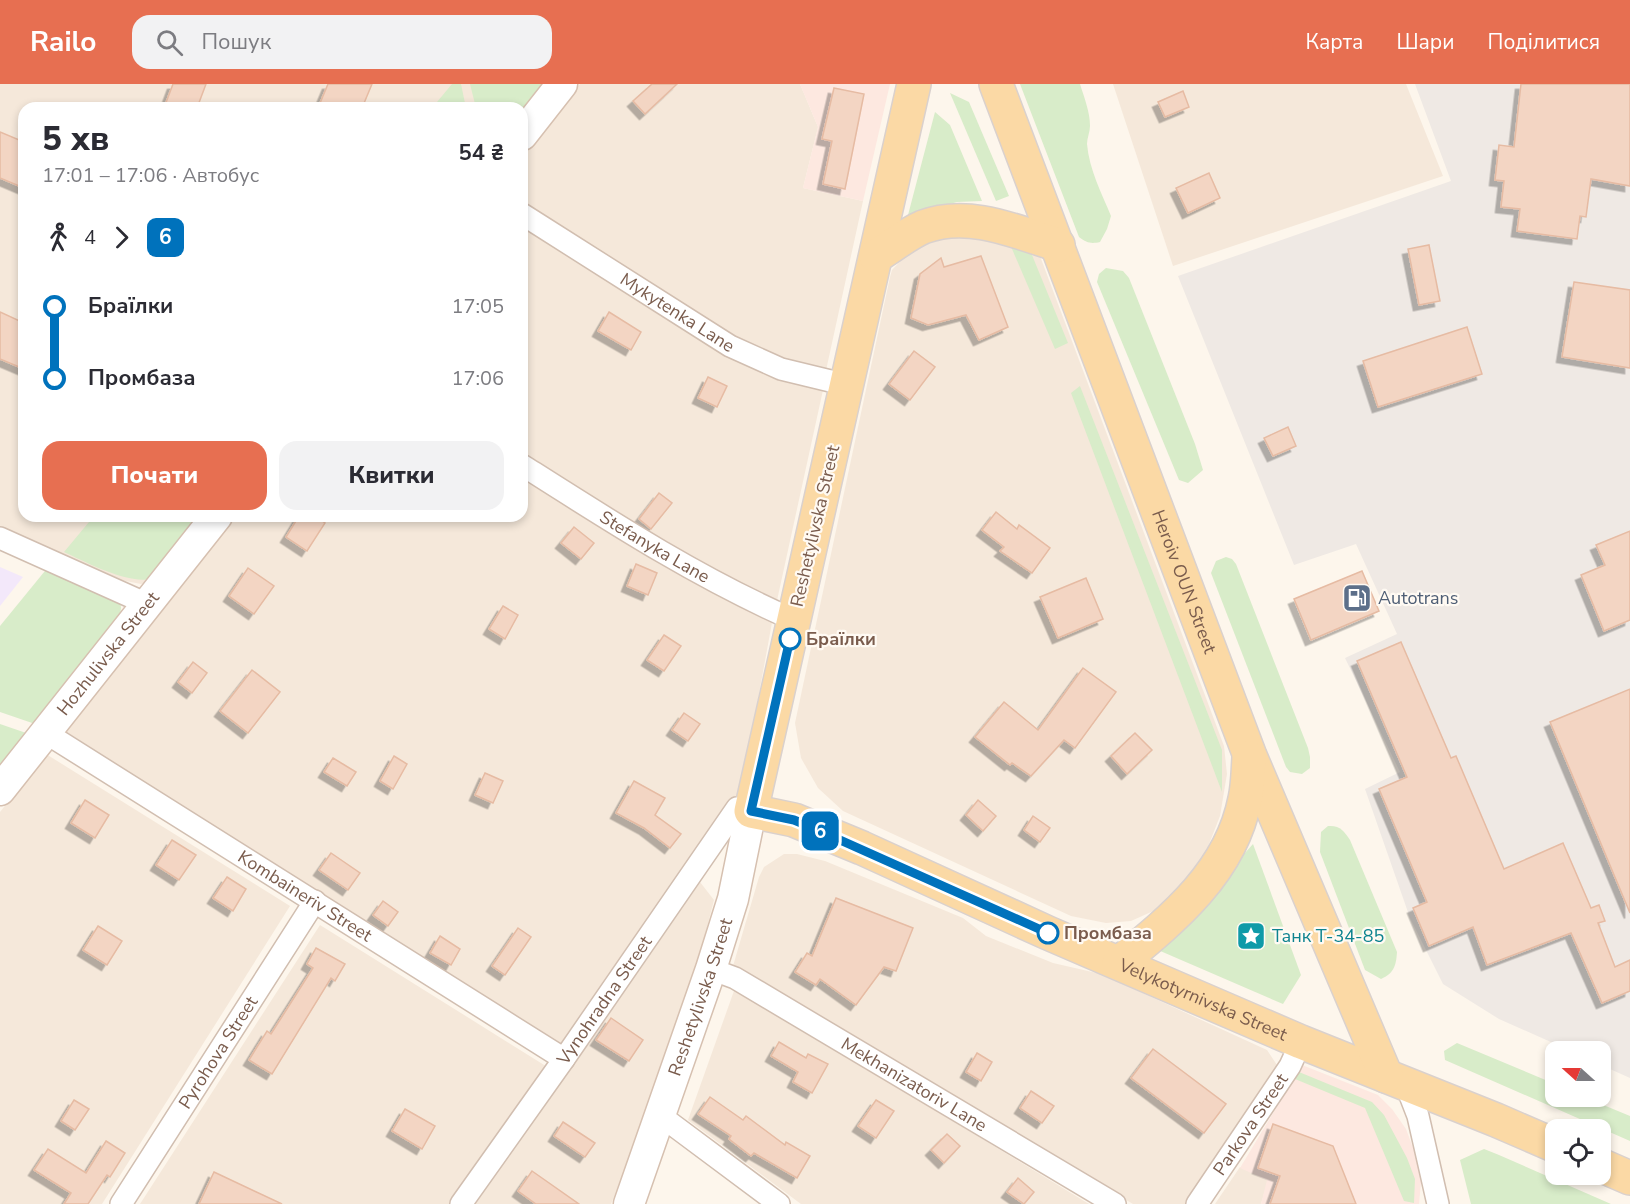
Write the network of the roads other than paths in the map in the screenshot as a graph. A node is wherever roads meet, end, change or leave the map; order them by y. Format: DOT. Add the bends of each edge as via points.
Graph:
graph roads {
  1 [pos="562,84"];
  2 [pos="914,84"];
  3 [pos="996,84"];
  4 [pos="528,127"];
  5 [pos="528,218"];
  6 [pos="1058,245"];
  7 [pos="876,256"];
  8 [pos="847,386"];
  9 [pos="528,469"];
  10 [pos="212,522"];
  11 [pos="0,538"];
  12 [pos="147,604"];
  13 [pos="794,620"];
  14 [pos="46,733"];
  15 [pos="1250,756"];
  16 [pos="0,790"];
  17 [pos="751,811"];
  18 [pos="315,901"];
  19 [pos="1119,963"];
  20 [pos="711,969"];
  21 [pos="1301,1042"];
  22 [pos="564,1059"];
  23 [pos="1396,1080"];
  24 [pos="661,1116"];
  25 [pos="1545,1141"];
  26 [pos="1611,1170"];
  27 [pos="1630,1178"];
  28 [pos="121,1204"];
  29 [pos="461,1204"];
  30 [pos="629,1204"];
  31 [pos="779,1204"];
  32 [pos="1115,1204"];
  33 [pos="1197,1204"];
  34 [pos="1438,1204"];
  1 -- 4 [label="street"];
  2 -- 7 [label="main road, Reshetylivska Street"];
  3 -- 6 [label="main road, Heroiv OUN Street"];
  5 -- 8 [label="street, Mykytenka Lane" via="730,346 781,369"];
  6 -- 7 [label="main road" via="997,225 955,220 920,228"];
  6 -- 15 [label="main road, Heroiv OUN Street"];
  7 -- 8 [label="main road, Reshetylivska Street"];
  8 -- 13 [label="main road, Reshetylivska Street"];
  9 -- 13 [label="street, Stefanyka Lane" via="642,542"];
  10 -- 12 [label="street, Hozhulivska Street"];
  11 -- 12 [label="street"];
  12 -- 14 [label="street, Hozhulivska Street"];
  13 -- 17 [label="main road, Reshetylivska Street"];
  14 -- 16 [label="street, Hozhulivska Street"];
  14 -- 18 [label="street, Kombaineriv Street"];
  15 -- 19 [label="main road" via="1240,820 1215,869 1178,914"];
  15 -- 23 [label="main road, Heroiv OUN Street"];
  17 -- 19 [label="main road, Velykotyrnivska Street" via="794,820 833,836"];
  17 -- 20 [label="street, Reshetylivska Street" via="733,899"];
  17 -- 22 [label="street, Vynohradna Street" via="737,808"];
  18 -- 22 [label="street, Kombaineriv Street"];
  18 -- 28 [label="street, Pyrohova Street"];
  19 -- 21 [label="main road, Velykotyrnivska Street"];
  20 -- 24 [label="street, Reshetylivska Street"];
  20 -- 32 [label="street, Mekhanizatoriv Lane" via="735,978"];
  21 -- 23 [label="main road, Velykotyrnivska Street"];
  21 -- 33 [label="street, Parkova Street" via="1290,1066"];
  22 -- 29 [label="street, Vynohradna Street"];
  23 -- 25 [label="main road, Velykotyrnivska Street"];
  23 -- 34 [label="street" via="1421,1127"];
  24 -- 30 [label="street, Reshetylivska Street"];
  24 -- 31 [label="street"];
  26 -- 27 [label="main road"];
}
